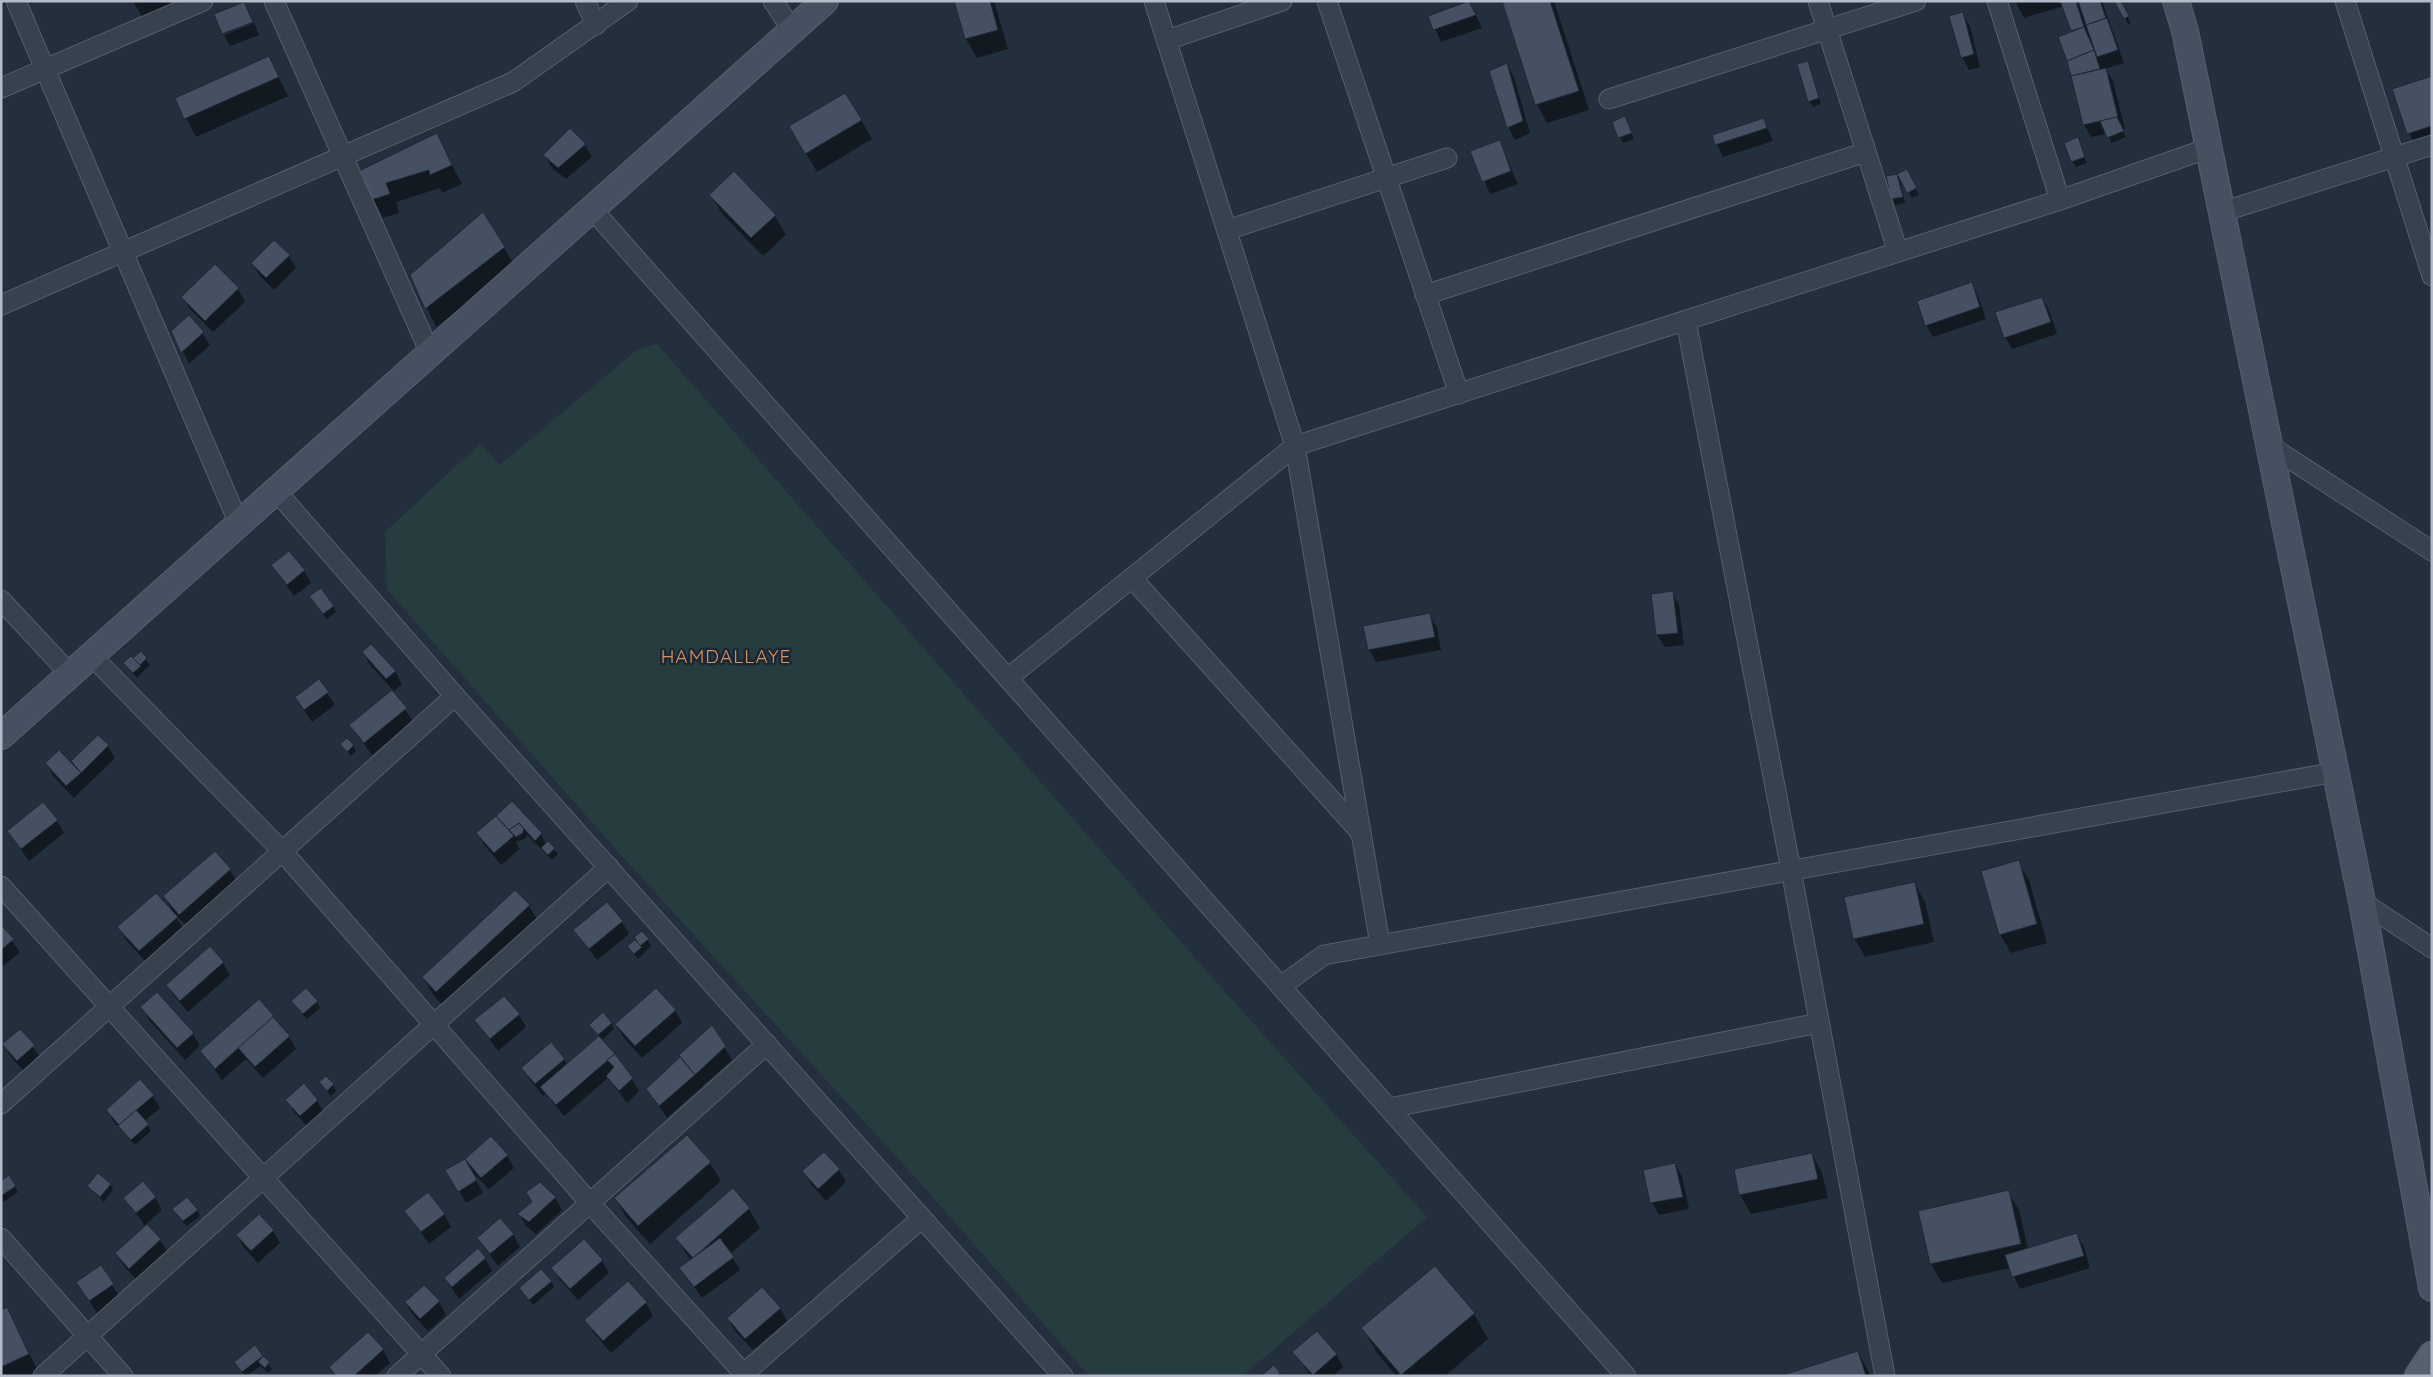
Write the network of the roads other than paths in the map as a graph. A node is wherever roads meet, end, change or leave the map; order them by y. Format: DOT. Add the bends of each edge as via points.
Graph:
graph roads {
  1 [pos="16,1"];
  2 [pos="202,1"];
  3 [pos="274,1"];
  4 [pos="585,1"];
  5 [pos="628,1"];
  6 [pos="773,1"];
  7 [pos="825,1"];
  8 [pos="1154,1"];
  9 [pos="1327,1"];
  10 [pos="1818,1"];
  11 [pos="1916,1"];
  12 [pos="1997,1"];
  13 [pos="2176,1"];
  14 [pos="2346,1"];
  15 [pos="1270,3"];
  16 [pos="596,25"];
  17 [pos="792,30"];
  18 [pos="1827,30"];
  19 [pos="1167,40"];
  20 [pos="45,69"];
  21 [pos="1,88"];
  22 [pos="1610,99"];
  23 [pos="2432,145"];
  24 [pos="2209,148"];
  25 [pos="1866,152"];
  26 [pos="344,156"];
  27 [pos="2394,157"];
  28 [pos="1447,158"];
  29 [pos="1386,178"];
  30 [pos="2060,200"];
  31 [pos="592,209"];
  32 [pos="2222,212"];
  33 [pos="1227,230"];
  34 [pos="123,252"];
  35 [pos="1898,252"];
  36 [pos="2432,276"];
  37 [pos="1425,295"];
  38 [pos="1,305"];
  39 [pos="1686,321"];
  40 [pos="430,353"];
  41 [pos="1459,394"];
  42 [pos="1295,446"];
  43 [pos="2270,446"];
  44 [pos="276,491"];
  45 [pos="239,524"];
  46 [pos="2432,551"];
  47 [pos="1132,578"];
  48 [pos="1,600"];
  49 [pos="92,655"];
  50 [pos="70,674"];
  51 [pos="1008,678"];
  52 [pos="455,696"];
  53 [pos="1,736"];
  54 [pos="2336,772"];
  55 [pos="1361,833"];
  56 [pos="282,851"];
  57 [pos="609,867"];
  58 [pos="1791,870"];
  59 [pos="1,886"];
  60 [pos="2362,902"];
  61 [pos="1380,944"];
  62 [pos="2432,948"];
  63 [pos="1281,986"];
  64 [pos="109,1007"];
  65 [pos="1819,1023"];
  66 [pos="434,1024"];
  67 [pos="767,1044"];
  68 [pos="1,1104"];
  69 [pos="1389,1108"];
  70 [pos="263,1178"];
  71 [pos="590,1203"];
  72 [pos="922,1218"];
  73 [pos="1,1238"];
  74 [pos="2432,1288"];
  75 [pos="88,1336"];
  76 [pos="421,1354"];
  77 [pos="2432,1355"];
  78 [pos="744,1375"];
  79 [pos="43,1376"];
  80 [pos="123,1376"];
  81 [pos="397,1376"];
  82 [pos="441,1376"];
  83 [pos="1063,1376"];
  84 [pos="1626,1376"];
  85 [pos="1885,1376"];
  86 [pos="2418,1376"];
  1 -- 20 [label="street"];
  2 -- 20 [label="street"];
  3 -- 26 [label="street"];
  4 -- 16 [label="street"];
  5 -- 16 [label="street"];
  6 -- 17 [label="street"];
  7 -- 17 [label="main road"];
  8 -- 19 [label="street"];
  9 -- 29 [label="street"];
  10 -- 18 [label="street"];
  11 -- 18 [label="street"];
  12 -- 30 [label="street"];
  13 -- 24 [label="main road"];
  14 -- 27 [label="street"];
  15 -- 19 [label="street"];
  16 -- 26 [label="street" via="513,82"];
  17 -- 31 [label="main road"];
  18 -- 22 [label="street"];
  18 -- 25 [label="street"];
  19 -- 33 [label="street"];
  20 -- 21 [label="street"];
  20 -- 34 [label="street"];
  23 -- 27 [label="street"];
  24 -- 30 [label="street"];
  24 -- 32 [label="main road"];
  25 -- 35 [label="street"];
  25 -- 37 [label="street"];
  26 -- 34 [label="street"];
  26 -- 40 [label="street"];
  27 -- 32 [label="street"];
  27 -- 36 [label="street"];
  28 -- 29 [label="street"];
  29 -- 33 [label="street"];
  29 -- 37 [label="street"];
  30 -- 35 [label="street"];
  31 -- 40 [label="main road"];
  31 -- 51 [label="street"];
  32 -- 43 [label="main road"];
  33 -- 42 [label="street"];
  34 -- 38 [label="street"];
  34 -- 45 [label="street"];
  35 -- 39 [label="street"];
  37 -- 41 [label="street"];
  39 -- 41 [label="street"];
  39 -- 58 [label="street"];
  40 -- 44 [label="main road"];
  41 -- 42 [label="street"];
  42 -- 47 [label="street"];
  42 -- 55 [label="street"];
  43 -- 46 [label="street"];
  43 -- 54 [label="main road"];
  44 -- 45 [label="main road"];
  44 -- 52 [label="street"];
  45 -- 49 [label="main road"];
  47 -- 51 [label="street"];
  47 -- 55 [label="street"];
  48 -- 50 [label="street"];
  49 -- 50 [label="main road"];
  49 -- 56 [label="street"];
  50 -- 53 [label="main road"];
  51 -- 63 [label="street"];
  52 -- 56 [label="street"];
  52 -- 57 [label="street"];
  54 -- 58 [label="street"];
  54 -- 60 [label="main road"];
  55 -- 61 [label="street"];
  56 -- 64 [label="street"];
  56 -- 66 [label="street"];
  57 -- 66 [label="street"];
  57 -- 67 [label="street"];
  58 -- 61 [label="street"];
  58 -- 65 [label="street"];
  59 -- 64 [label="street"];
  60 -- 62 [label="street"];
  60 -- 74 [label="main road"];
  61 -- 63 [label="street" via="1324,954"];
  63 -- 69 [label="street"];
  64 -- 68 [label="street"];
  64 -- 70 [label="street"];
  65 -- 69 [label="street"];
  65 -- 85 [label="street"];
  66 -- 70 [label="street"];
  66 -- 71 [label="street"];
  67 -- 71 [label="street"];
  67 -- 72 [label="street"];
  69 -- 84 [label="street"];
  70 -- 75 [label="street"];
  70 -- 76 [label="street"];
  71 -- 76 [label="street"];
  71 -- 78 [label="street"];
  72 -- 78 [label="street"];
  72 -- 83 [label="street"];
  73 -- 75 [label="street"];
  75 -- 79 [label="street"];
  75 -- 80 [label="street"];
  76 -- 81 [label="street"];
  76 -- 82 [label="street"];
  77 -- 86 [label="main road"];
}
